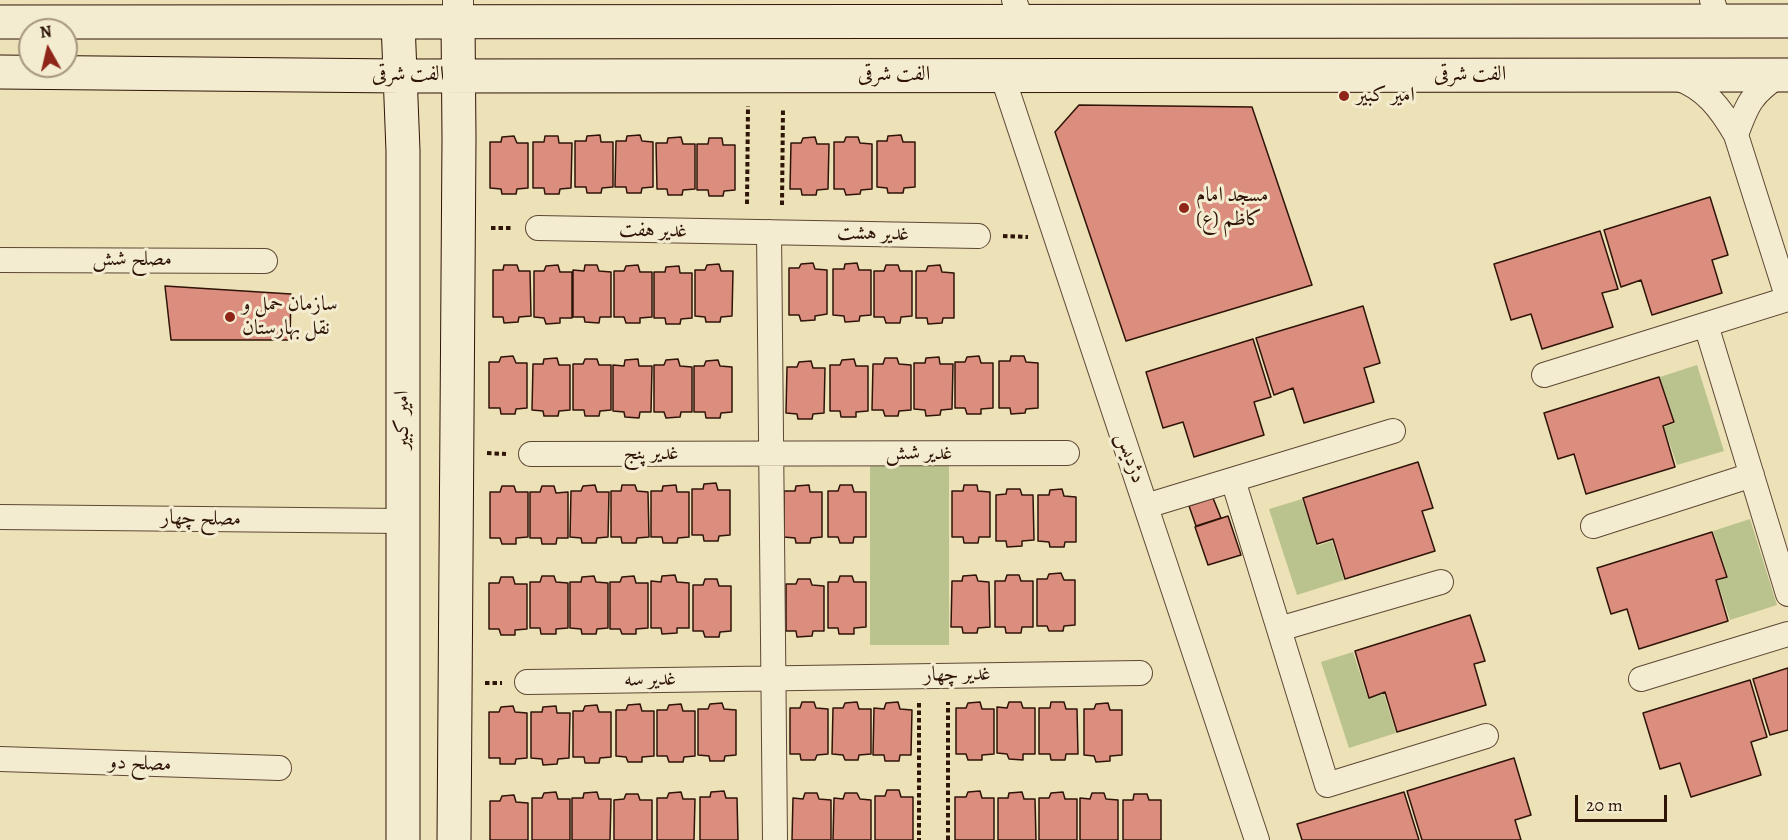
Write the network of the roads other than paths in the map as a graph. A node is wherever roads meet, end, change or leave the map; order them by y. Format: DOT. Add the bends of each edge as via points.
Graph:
graph roads {
  1 [pos="398,11"];
  2 [pos="458,11"];
  3 [pos="1018,11"];
  4 [pos="1716,11"];
  5 [pos="1788,21"];
  6 [pos="0,22"];
  7 [pos="0,72"];
  8 [pos="459,75"];
  9 [pos="1002,75"];
  10 [pos="1668,75"];
  11 [pos="1784,75"];
  12 [pos="400,76"];
  13 [pos="1736,135"];
  14 [pos="538,228"];
  15 [pos="766,233"];
  16 [pos="978,236"];
  17 [pos="0,260"];
  18 [pos="265,261"];
  19 [pos="1706,325"];
  20 [pos="1544,375"];
  21 [pos="1393,431"];
  22 [pos="1067,453"];
  23 [pos="531,454"];
  24 [pos="771,454"];
  25 [pos="1752,475"];
  26 [pos="1233,480"];
  27 [pos="1146,506"];
  28 [pos="0,517"];
  29 [pos="402,521"];
  30 [pos="1593,526"];
  31 [pos="1441,582"];
  32 [pos="1788,594"];
  33 [pos="1279,630"];
  34 [pos="1788,634"];
  35 [pos="1140,673"];
  36 [pos="774,677"];
  37 [pos="1641,679"];
  38 [pos="527,682"];
  39 [pos="1486,736"];
  40 [pos="0,759"];
  41 [pos="279,768"];
  42 [pos="403,840"];
  43 [pos="454,840"];
  44 [pos="775,840"];
  45 [pos="1257,840"];
  1 -- 2 [label="main road"];
  1 -- 6 [label="main road"];
  1 -- 12 [label="main road, امیر کبیر"];
  2 -- 3 [label="main road"];
  2 -- 8 [label="main road"];
  3 -- 4 [label="main road"];
  4 -- 5 [label="main road"];
  7 -- 12 [label="main road, الفت شرقی"];
  8 -- 9 [label="main road, الفت شرقی"];
  8 -- 12 [label="main road, الفت شرقی"];
  8 -- 43 [label="main road"];
  9 -- 10 [label="main road, الفت شرقی"];
  9 -- 27 [label="street, دژدیس"];
  10 -- 11 [label="main road, الفت شرقی"];
  10 -- 13 [label="street" via="1699,88 1725,116"];
  11 -- 13 [label="street" via="1761,88 1751,99"];
  12 -- 29 [label="main road, امیر کبیر"];
  13 -- 19 [label="street" via="1788,300"];
  14 -- 15 [label="street, غدیر هفت"];
  15 -- 16 [label="street, غدیر هشت"];
  15 -- 24 [label="street"];
  17 -- 18 [label="street, مصلح شش"];
  19 -- 20 [label="street"];
  19 -- 25 [label="street"];
  21 -- 26 [label="street"];
  22 -- 24 [label="street, غدیر شش"];
  23 -- 24 [label="street, غدیر پنج"];
  24 -- 36 [label="street"];
  25 -- 30 [label="street"];
  25 -- 32 [label="street"];
  26 -- 27 [label="street"];
  26 -- 33 [label="street"];
  27 -- 45 [label="street, دژدیس"];
  28 -- 29 [label="street, مصلح چهار"];
  29 -- 42 [label="main road, امیر کبیر"];
  31 -- 33 [label="street"];
  33 -- 39 [label="street" via="1327,785"];
  34 -- 37 [label="street"];
  35 -- 36 [label="street, غدیر چهار"];
  36 -- 38 [label="street, غدیر سه"];
  36 -- 44 [label="street"];
  40 -- 41 [label="street, مصلح دو"];
}
